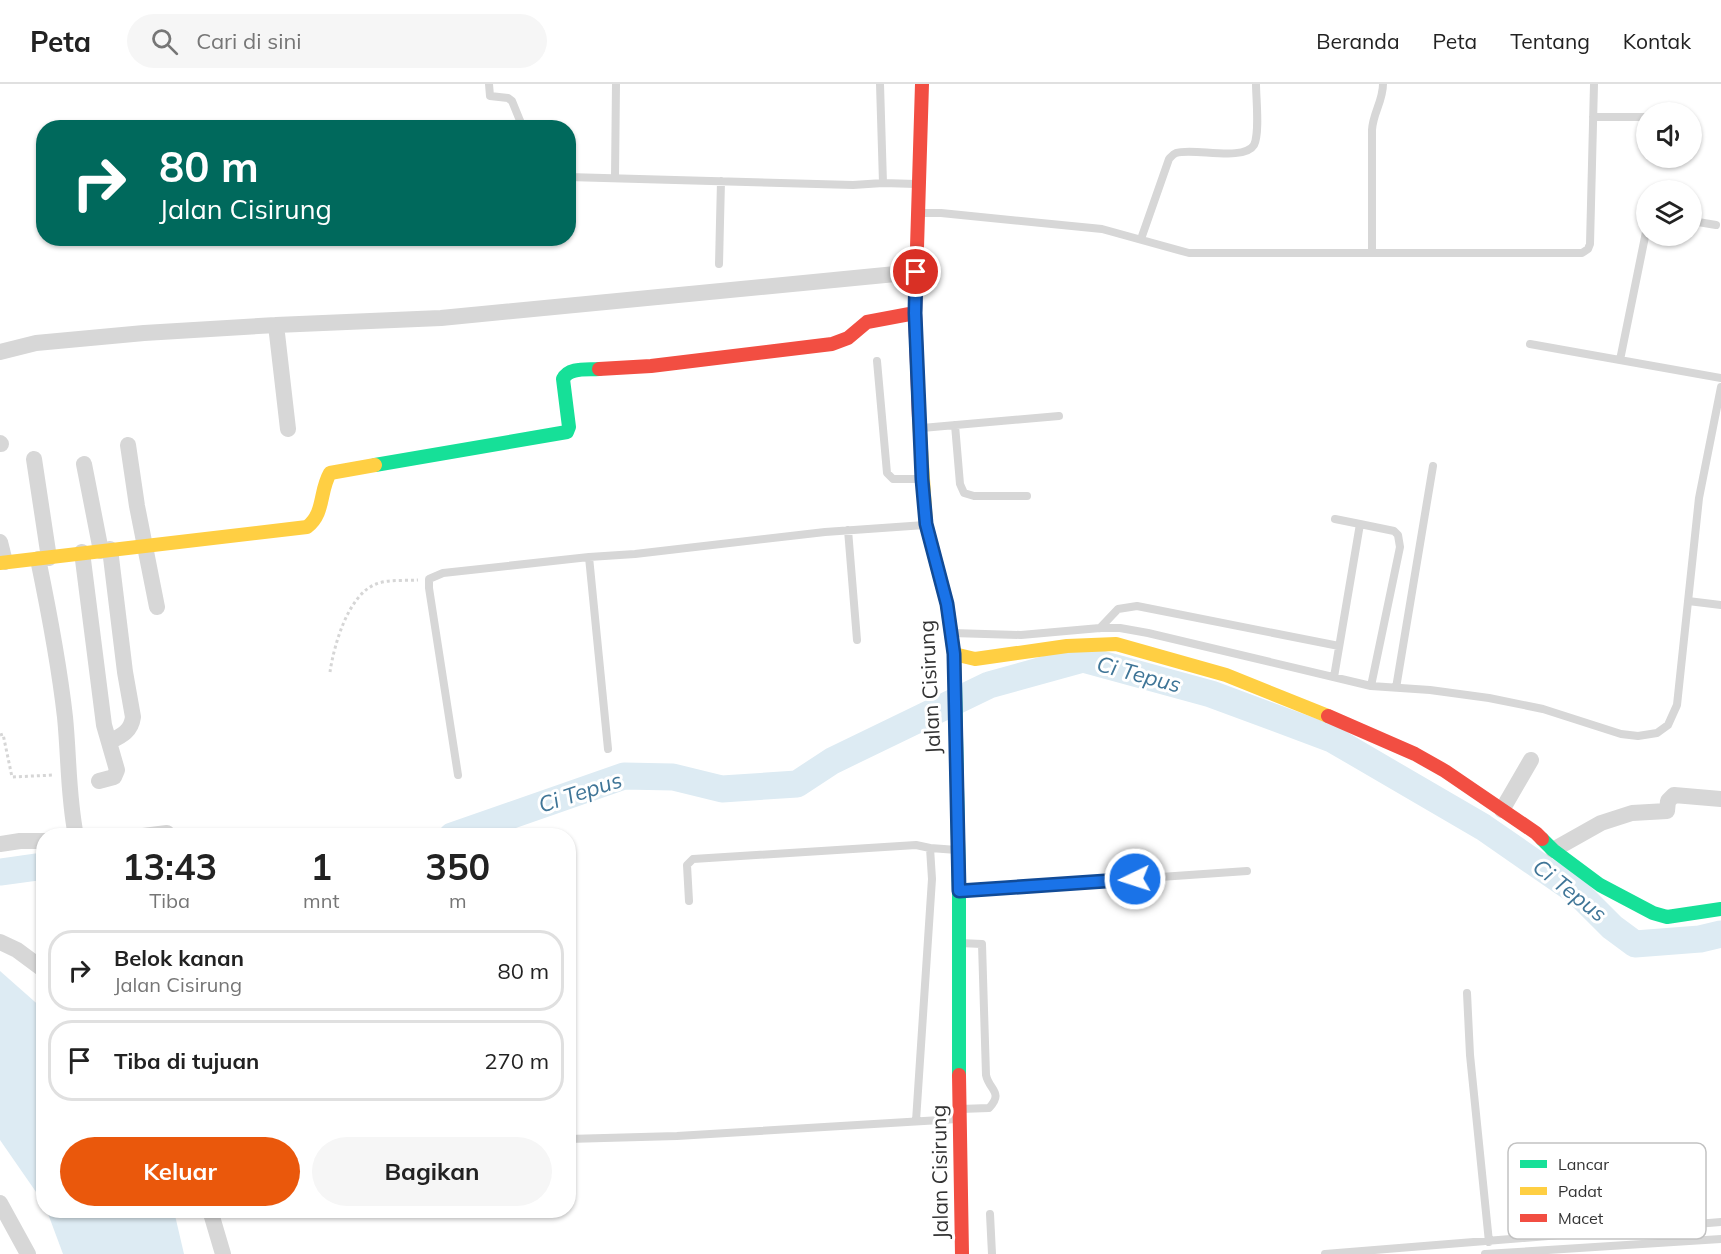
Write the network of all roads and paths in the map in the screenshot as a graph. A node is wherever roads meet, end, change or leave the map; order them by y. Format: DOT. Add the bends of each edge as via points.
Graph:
graph roads {
  1 [pos="489,84"];
  2 [pos="616,84"];
  3 [pos="880,84"];
  4 [pos="922,84"];
  5 [pos="1256,84"];
  6 [pos="1383,84"];
  7 [pos="1594,84"];
  8 [pos="1593,117"];
  9 [pos="1636,117"];
  10 [pos="520,120"];
  11 [pos="576,177"];
  12 [pos="615,177"];
  13 [pos="721,181"];
  14 [pos="883,183"];
  15 [pos="920,185"];
  16 [pos="919,213"];
  17 [pos="1702,223"];
  18 [pos="1716,225"];
  19 [pos="1141,239"];
  20 [pos="1643,246"];
  21 [pos="1372,252"];
  22 [pos="719,264"];
  23 [pos="916,272"];
  24 [pos="915,313"];
  25 [pos="276,325"];
  26 [pos="1530,344"];
  27 [pos="0,352"];
  28 [pos="1620,360"];
  29 [pos="877,361"];
  30 [pos="1721,378"];
  31 [pos="1721,387"];
  32 [pos="1059,416"];
  33 [pos="955,425"];
  34 [pos="920,428"];
  35 [pos="288,429"];
  36 [pos="128,445"];
  37 [pos="34,459"];
  38 [pos="84,464"];
  39 [pos="1433,466"];
  40 [pos="922,479"];
  41 [pos="1028,496"];
  42 [pos="1335,519"];
  43 [pos="926,524"];
  44 [pos="1360,524"];
  45 [pos="848,530"];
  46 [pos="0,542"];
  47 [pos="145,547"];
  48 [pos="106,550"];
  49 [pos="82,552"];
  50 [pos="589,557"];
  51 [pos="44,559"];
  52 [pos="2,562"];
  53 [pos="429,579"];
  54 [pos="1688,601"];
  55 [pos="1721,605"];
  56 [pos="157,607"];
  57 [pos="1100,628"];
  58 [pos="951,633"];
  59 [pos="857,640"];
  60 [pos="1339,646"];
  61 [pos="954,654"];
  62 [pos="330,672"];
  63 [pos="1334,677"];
  64 [pos="1371,686"];
  65 [pos="1396,688"];
  66 [pos="0,735"];
  67 [pos="109,742"];
  68 [pos="608,749"];
  69 [pos="1531,760"];
  70 [pos="70,773"];
  71 [pos="458,775"];
  72 [pos="99,781"];
  73 [pos="1721,799"];
  74 [pos="1502,810"];
  75 [pos="74,828"];
  76 [pos="36,841"];
  77 [pos="0,844"];
  78 [pos="930,848"];
  79 [pos="957,850"];
  80 [pos="1553,850"];
  81 [pos="1247,871"];
  82 [pos="959,891"];
  83 [pos="689,901"];
  84 [pos="1721,909"];
  85 [pos="0,942"];
  86 [pos="959,943"];
  87 [pos="36,964"];
  88 [pos="1467,993"];
  89 [pos="959,1114"];
  90 [pos="916,1121"];
  91 [pos="576,1139"];
  92 [pos="0,1203"];
  93 [pos="990,1214"];
  94 [pos="212,1218"];
  95 [pos="1721,1222"];
  96 [pos="1706,1223"];
  97 [pos="1524,1239"];
  98 [pos="1721,1239"];
  99 [pos="1489,1242"];
  100 [pos="28,1254"];
  101 [pos="223,1254"];
  102 [pos="962,1254"];
  103 [pos="992,1254"];
  104 [pos="1325,1254"];
  105 [pos="1485,1254"];
  1 -- 10 [label="lane" via="490,96 512,101"];
  2 -- 12 [label="lane"];
  3 -- 14 [label="lane"];
  4 -- 15 [label="street, Jalan Cisirung"];
  5 -- 19 [label="lane" via="1254,144 1238,153 1177,153 1169,159"];
  6 -- 21 [label="lane" via="1372,130"];
  7 -- 8 [label="lane"];
  8 -- 9 [label="lane"];
  8 -- 21 [label="lane" via="1590,244 1586,252"];
  11 -- 12 [label="lane"];
  12 -- 13 [label="lane"];
  13 -- 14 [label="lane"];
  13 -- 22 [label="lane"];
  14 -- 15 [label="lane"];
  15 -- 16 [label="street, Jalan Cisirung"];
  16 -- 19 [label="lane" via="1102,229"];
  16 -- 23 [label="street, Jalan Cisirung"];
  17 -- 18 [label="lane"];
  19 -- 21 [label="lane" via="1189,253"];
  20 -- 28 [label="lane"];
  23 -- 24 [label="street, Jalan Cisirung"];
  23 -- 25 [label="street" via="441,318"];
  24 -- 34 [label="street, Jalan Cisirung"];
  24 -- 47 [label="street" via="867,322 848,338 827,345 651,366 570,371 562,379 567,432 330,473 321,512 307,527"];
  25 -- 27 [label="street" via="36,343"];
  25 -- 35 [label="street"];
  26 -- 28 [label="lane"];
  28 -- 30 [label="lane"];
  29 -- 40 [label="lane" via="887,473 893,479"];
  31 -- 54 [label="lane" via="1699,498"];
  32 -- 33 [label="lane"];
  33 -- 34 [label="lane"];
  33 -- 41 [label="lane" via="964,494"];
  34 -- 40 [label="street, Jalan Cisirung"];
  36 -- 47 [label="street"];
  37 -- 51 [label="street"];
  38 -- 48 [label="street"];
  39 -- 65 [label="lane"];
  40 -- 43 [label="street, Jalan Cisirung"];
  42 -- 44 [label="lane"];
  43 -- 45 [label="lane"];
  43 -- 58 [label="street, Jalan Cisirung"];
  44 -- 60 [label="lane"];
  44 -- 64 [label="lane" via="1394,531 1400,547"];
  45 -- 50 [label="lane"];
  45 -- 59 [label="lane"];
  46 -- 52 [label="street"];
  47 -- 48 [label="street"];
  47 -- 56 [label="street"];
  48 -- 49 [label="street"];
  48 -- 67 [label="street" via="133,717 126,732"];
  49 -- 51 [label="street"];
  49 -- 67 [label="street"];
  50 -- 53 [label="lane" via="443,573"];
  50 -- 68 [label="lane"];
  51 -- 52 [label="street"];
  51 -- 70 [label="street"];
  53 -- 62 [label="path" via="377,583 360,595 342,626"];
  53 -- 71 [label="lane"];
  54 -- 55 [label="lane"];
  54 -- 65 [label="lane" via="1677,705 1668,725 1657,733 1621,734 1500,700"];
  57 -- 58 [label="lane" via="1021,635"];
  57 -- 60 [label="lane" via="1118,609 1137,606"];
  57 -- 63 [label="lane" via="1148,633"];
  58 -- 61 [label="street, Jalan Cisirung"];
  60 -- 63 [label="lane"];
  61 -- 74 [label="street" via="975,659 1067,646 1116,644 1226,675 1415,754"];
  61 -- 79 [label="street, Jalan Cisirung"];
  63 -- 64 [label="lane"];
  64 -- 65 [label="lane"];
  66 -- 70 [label="path" via="3,734 12,777"];
  67 -- 72 [label="street" via="117,774"];
  69 -- 74 [label="street"];
  70 -- 75 [label="street"];
  73 -- 80 [label="street" via="1674,795 1668,801 1667,811 1632,813 1601,823"];
  74 -- 80 [label="street"];
  76 -- 77 [label="street"];
  78 -- 79 [label="lane"];
  78 -- 83 [label="lane" via="916,845 693,859 687,865"];
  78 -- 90 [label="lane" via="932,879"];
  79 -- 82 [label="street, Jalan Cisirung"];
  80 -- 84 [label="street" via="1600,885 1653,913 1667,917"];
  81 -- 82 [label="lane"];
  82 -- 86 [label="street, Jalan Cisirung"];
  85 -- 87 [label="street"];
  86 -- 89 [label="street, Jalan Cisirung"];
  86 -- 89 [label="lane" via="982,944 986,1075 996,1094 989,1108"];
  88 -- 99 [label="lane"];
  89 -- 90 [label="lane"];
  89 -- 102 [label="street, Jalan Cisirung"];
  90 -- 91 [label="lane"];
  92 -- 100 [label="street"];
  93 -- 103 [label="lane"];
  94 -- 101 [label="street"];
  95 -- 96 [label="lane"];
  97 -- 99 [label="lane"];
  98 -- 105 [label="lane"];
  99 -- 104 [label="lane"];
}
